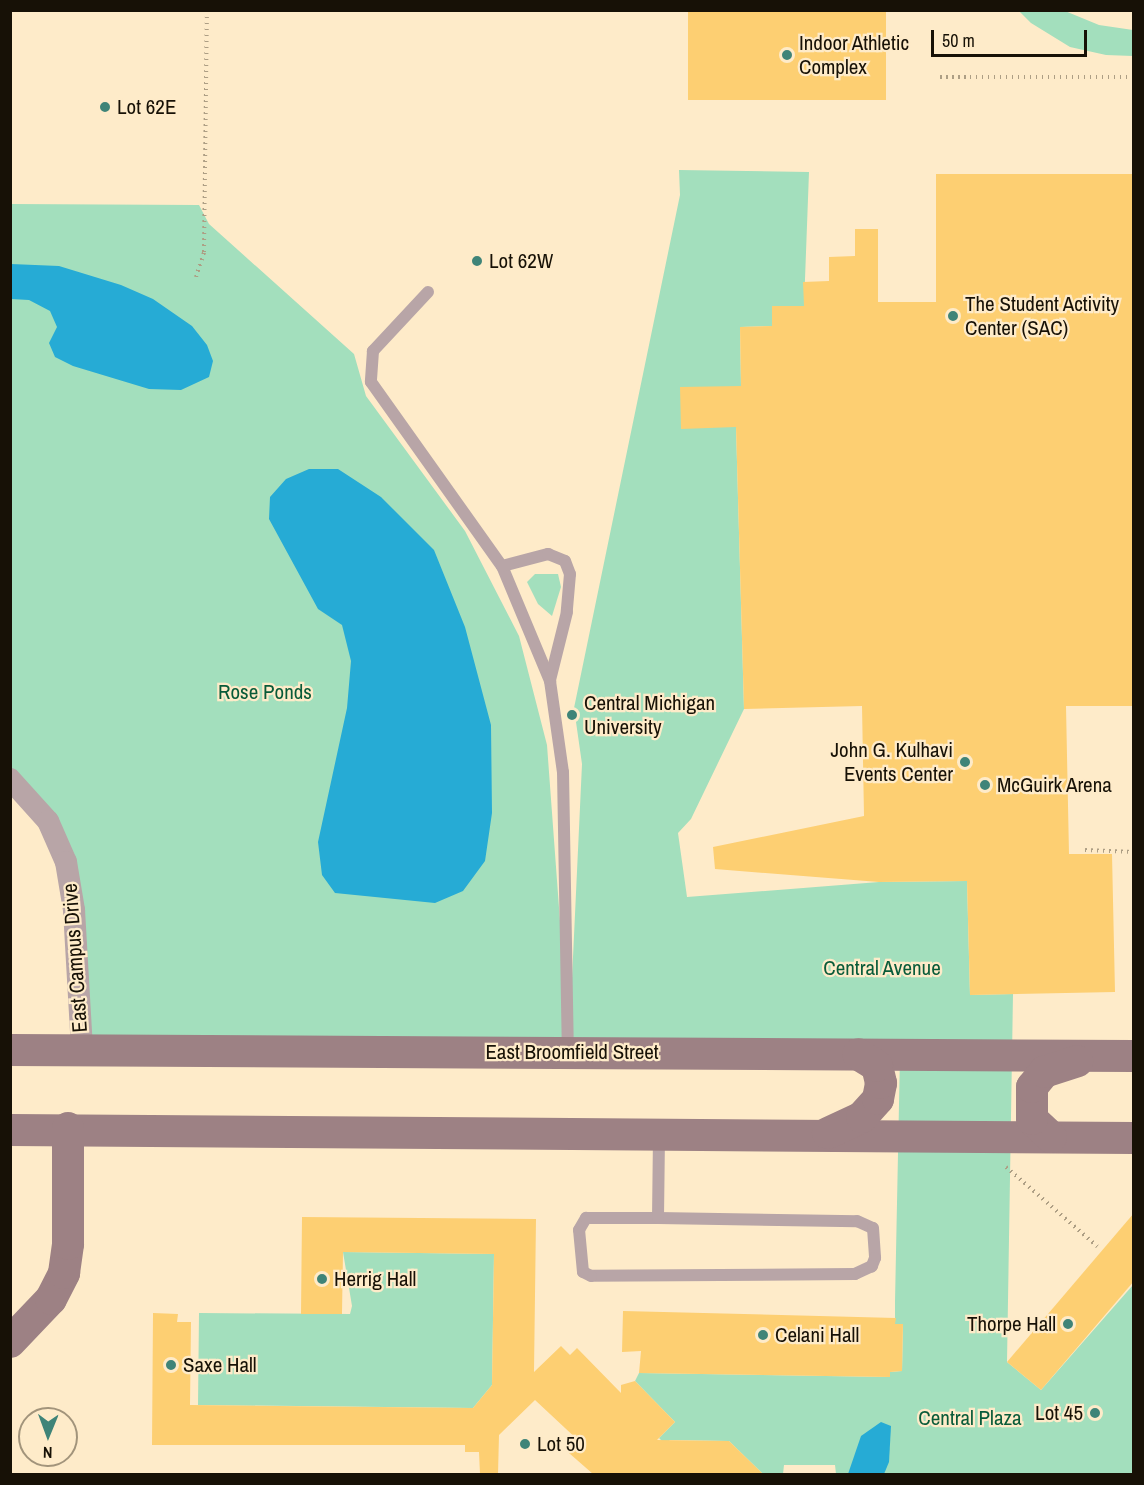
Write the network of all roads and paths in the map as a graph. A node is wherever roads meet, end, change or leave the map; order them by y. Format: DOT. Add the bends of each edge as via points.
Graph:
graph roads {
  1 [pos="207,10"];
  2 [pos="940,77"];
  3 [pos="1134,77"];
  4 [pos="196,277"];
  5 [pos="428,292"];
  6 [pos="502,566"];
  7 [pos="550,681"];
  8 [pos="10,778"];
  9 [pos="1085,850"];
  10 [pos="1134,852"];
  11 [pos="82,1049"];
  12 [pos="10,1050"];
  13 [pos="568,1052"];
  14 [pos="858,1054"];
  15 [pos="1101,1056"];
  16 [pos="1134,1056"];
  17 [pos="68,1128"];
  18 [pos="10,1130"];
  19 [pos="659,1135"];
  20 [pos="822,1136"];
  21 [pos="1051,1137"];
  22 [pos="1134,1138"];
  23 [pos="1006,1167"];
  24 [pos="658,1218"];
  25 [pos="1097,1246"];
  26 [pos="10,1342"];
  1 -- 4 [label="path" via="204,252"];
  2 -- 3 [label="path"];
  5 -- 6 [label="lane" via="373,351 371,382"];
  6 -- 7 [label="lane"];
  6 -- 7 [label="lane" via="548,554 565,561 570,574 567,612"];
  7 -- 13 [label="lane" via="564,772"];
  8 -- 11 [label="street, East Campus Drive" via="48,821 66,862 74,910"];
  9 -- 10 [label="path"];
  11 -- 12 [label="main road, East Broomfield Street"];
  11 -- 13 [label="main road, East Broomfield Street"];
  13 -- 14 [label="main road, East Broomfield Street"];
  14 -- 15 [label="main road, East Broomfield Street"];
  14 -- 20 [label="main road" via="878,1066 878,1099 862,1117"];
  15 -- 16 [label="main road, East Broomfield Street"];
  15 -- 21 [label="main road" via="1051,1068 1032,1087 1032,1119"];
  17 -- 18 [label="main road"];
  17 -- 19 [label="main road"];
  17 -- 26 [label="main road" via="68,1244 64,1272 51,1299"];
  19 -- 20 [label="main road"];
  19 -- 24 [label="lane"];
  20 -- 21 [label="main road"];
  21 -- 22 [label="main road"];
  23 -- 25 [label="path"];
  24 -- 24 [label="lane" via="586,1218 579,1230 583,1272 591,1276 855,1274 872,1266 875,1258 873,1228 857,1221"];
}
